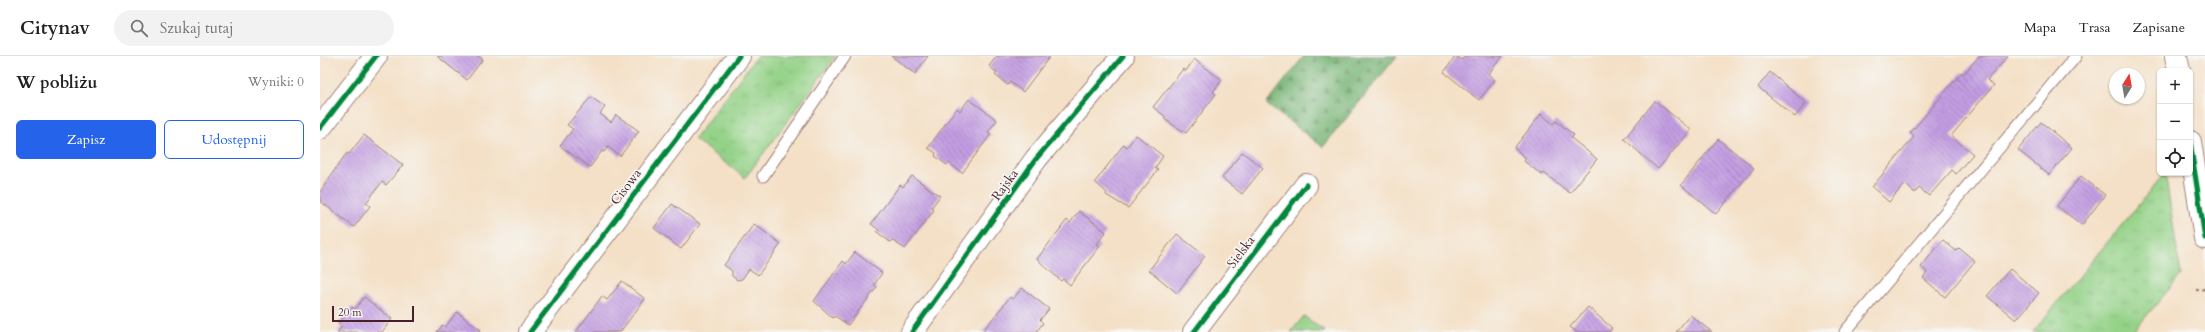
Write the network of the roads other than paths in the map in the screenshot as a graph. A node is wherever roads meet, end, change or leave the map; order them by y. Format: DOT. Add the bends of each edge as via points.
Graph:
graph roads {
  1 [pos="376,56"];
  2 [pos="739,56"];
  3 [pos="845,56"];
  4 [pos="1123,56"];
  5 [pos="2076,56"];
  6 [pos="2176,56"];
  7 [pos="2178,68"];
  8 [pos="320,128"];
  9 [pos="2193,161"];
  10 [pos="763,176"];
  11 [pos="1306,185"];
  12 [pos="2205,238"];
  13 [pos="530,332"];
  14 [pos="912,332"];
  15 [pos="1194,332"];
  16 [pos="1845,332"];
  1 -- 8 [label="street"];
  2 -- 13 [label="street, Cisowa"];
  3 -- 10 [label="lane"];
  4 -- 14 [label="street, Rajska" via="1036,159"];
  5 -- 16 [label="lane"];
  6 -- 7 [label="street"];
  9 -- 12 [label="street"];
  11 -- 15 [label="street, Sielska"];
}
